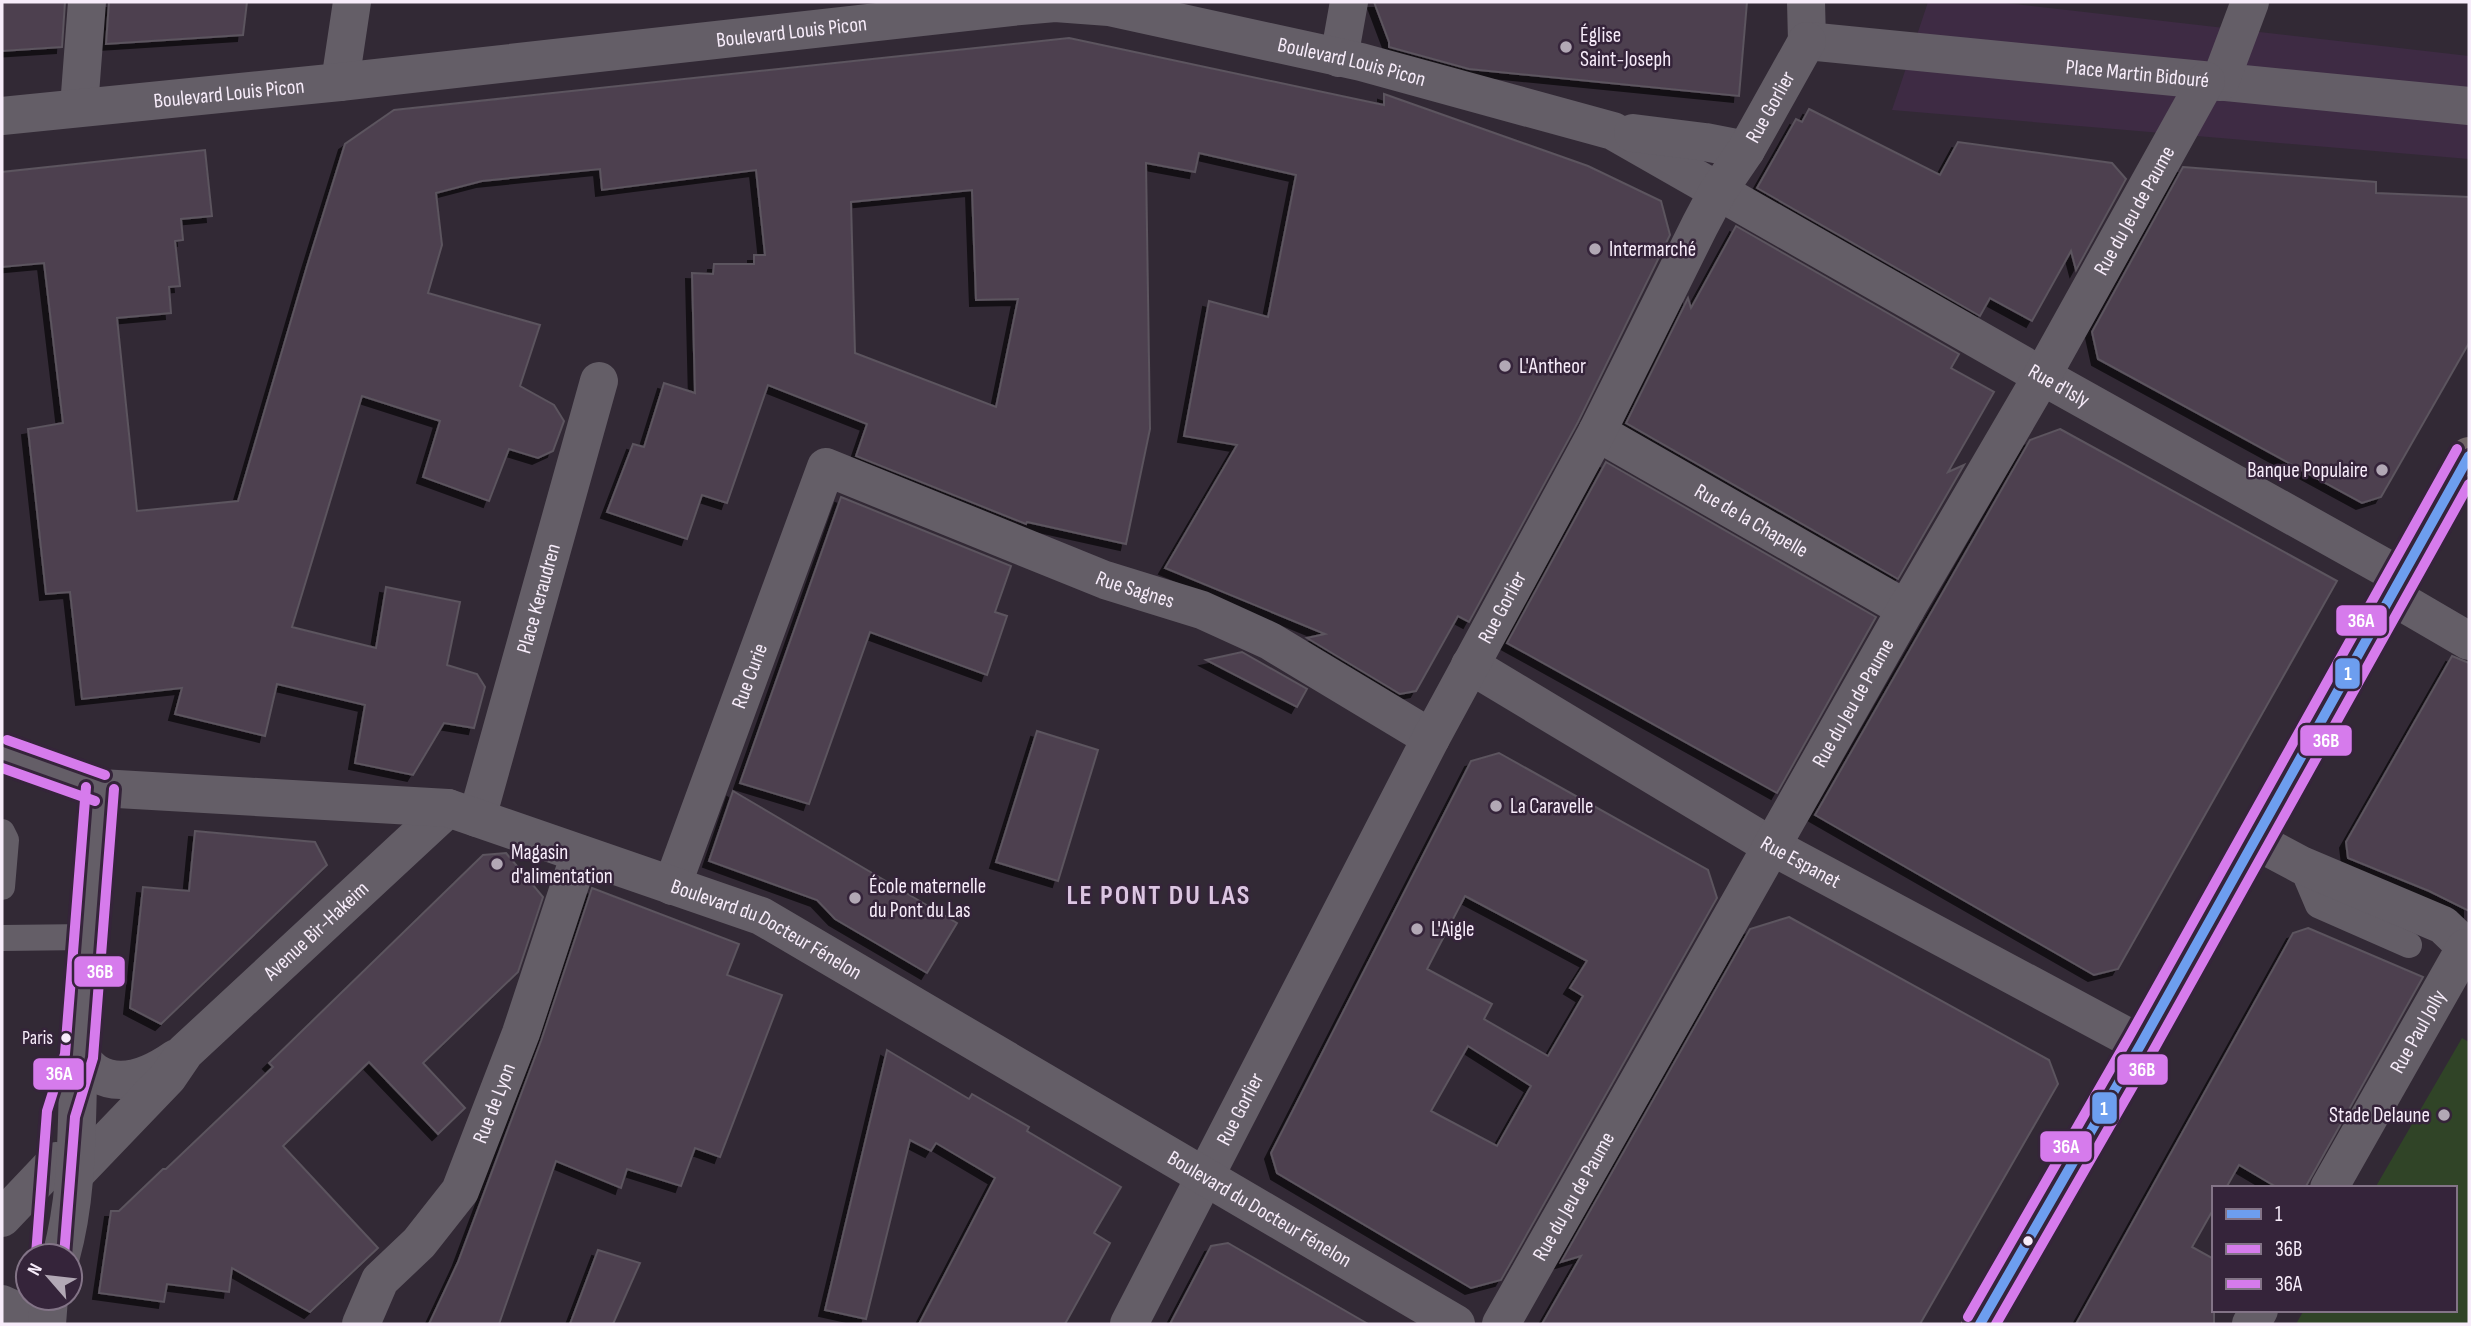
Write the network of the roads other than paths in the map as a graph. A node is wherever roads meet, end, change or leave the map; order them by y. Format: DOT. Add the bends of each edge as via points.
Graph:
graph roads {
  1 [pos="87,2"];
  2 [pos="352,2"];
  3 [pos="1349,2"];
  4 [pos="1806,2"];
  5 [pos="2249,2"];
  6 [pos="1807,41"];
  7 [pos="1339,58"];
  8 [pos="2213,81"];
  9 [pos="340,82"];
  10 [pos="2469,106"];
  11 [pos="79,107"];
  12 [pos="2,116"];
  13 [pos="1613,131"];
  14 [pos="1746,150"];
  15 [pos="1718,191"];
  16 [pos="2042,376"];
  17 [pos="599,382"];
  18 [pos="1597,432"];
  19 [pos="2469,456"];
  20 [pos="826,467"];
  21 [pos="2395,585"];
  22 [pos="1906,609"];
  23 [pos="2469,641"];
  24 [pos="1470,665"];
  25 [pos="1431,738"];
  26 [pos="2,753"];
  27 [pos="100,788"];
  28 [pos="463,813"];
  29 [pos="2,832"];
  30 [pos="2254,840"];
  31 [pos="1771,846"];
  32 [pos="580,854"];
  33 [pos="2301,865"];
  34 [pos="672,886"];
  35 [pos="2,887"];
  36 [pos="88,937"];
  37 [pos="2,938"];
  38 [pos="2409,945"];
  39 [pos="2467,949"];
  40 [pos="2141,1044"];
  41 [pos="185,1052"];
  42 [pos="79,1057"];
  43 [pos="64,1168"];
  44 [pos="1205,1176"];
  45 [pos="2330,1186"];
  46 [pos="2,1218"];
  47 [pos="52,1242"];
  48 [pos="65,1242"];
  49 [pos="2,1304"];
  50 [pos="32,1324"];
  51 [pos="361,1324"];
  52 [pos="1129,1324"];
  53 [pos="1456,1324"];
  54 [pos="1502,1324"];
  55 [pos="1980,1324"];
  1 -- 11 [label="street"];
  2 -- 9 [label="street"];
  3 -- 7 [label="street"];
  4 -- 6 [label="street"];
  5 -- 8 [label="street, Rue du Jeu de Paume"];
  6 -- 8 [label="street, Place Martin Bidouré"];
  6 -- 14 [label="street, Rue Gorlier"];
  7 -- 9 [label="street, Boulevard Louis Picon" via="1109,7 1055,3"];
  7 -- 13 [label="street, Boulevard Louis Picon"];
  8 -- 10 [label="street, Place Martin Bidouré"];
  8 -- 16 [label="street, Rue du Jeu de Paume"];
  9 -- 11 [label="street, Boulevard Louis Picon"];
  11 -- 12 [label="street, Boulevard Louis Picon"];
  13 -- 14 [label="street, Boulevard Louis Picon"];
  13 -- 15 [label="street, Boulevard Louis Picon"];
  14 -- 15 [label="street, Rue Gorlier"];
  15 -- 16 [label="street, Rue d'Isly"];
  15 -- 18 [label="street, Rue Gorlier"];
  16 -- 21 [label="street, Rue d'Isly"];
  16 -- 22 [label="street, Rue du Jeu de Paume"];
  17 -- 28 [label="street, Place Keraudren"];
  18 -- 22 [label="street, Rue de la Chapelle"];
  18 -- 24 [label="street, Rue Gorlier"];
  19 -- 21 [label="main road"];
  20 -- 25 [label="street, Rue Sagnes" via="1105,580 1202,610 1270,641"];
  20 -- 34 [label="street, Rue Curie"];
  21 -- 23 [label="street, Rue d'Isly"];
  21 -- 30 [label="main road"];
  22 -- 31 [label="street, Rue du Jeu de Paume"];
  24 -- 25 [label="street, Rue Gorlier"];
  24 -- 31 [label="street, Rue Espanet"];
  25 -- 44 [label="street, Rue Gorlier"];
  26 -- 27 [label="street, Boulevard du Docteur Fénelon"];
  27 -- 28 [label="street, Boulevard du Docteur Fénelon"];
  27 -- 36 [label="street"];
  28 -- 32 [label="street, Boulevard du Docteur Fénelon"];
  28 -- 41 [label="street, Avenue Bir-Hakeim"];
  29 -- 35 [label="lane" via="6,840"];
  30 -- 33 [label="street"];
  30 -- 40 [label="main road"];
  31 -- 40 [label="street, Rue Espanet"];
  31 -- 54 [label="street, Rue du Jeu de Paume"];
  32 -- 34 [label="street, Boulevard du Docteur Fénelon"];
  32 -- 51 [label="street, Rue de Lyon" via="521,1032 460,1191 419,1243 380,1280"];
  33 -- 38 [label="lane" via="2318,905"];
  33 -- 39 [label="street" via="2443,925"];
  34 -- 44 [label="street, Boulevard du Docteur Fénelon" via="761,916"];
  36 -- 37 [label="lane"];
  36 -- 42 [label="street"];
  39 -- 45 [label="street, Rue Paul Jolly"];
  40 -- 55 [label="main road"];
  41 -- 42 [label="street, Avenue Bir-Hakeim" via="160,1069 116,1080 95,1072"];
  41 -- 43 [label="street, Avenue Bir-Hakeim" via="168,1077"];
  42 -- 43 [label="street" via="78,1110"];
  43 -- 46 [label="street, Avenue Bir-Hakeim"];
  43 -- 47 [label="street"];
  43 -- 48 [label="street"];
  44 -- 52 [label="street, Rue Gorlier"];
  44 -- 53 [label="street, Boulevard du Docteur Fénelon"];
  49 -- 50 [label="street"];
}
